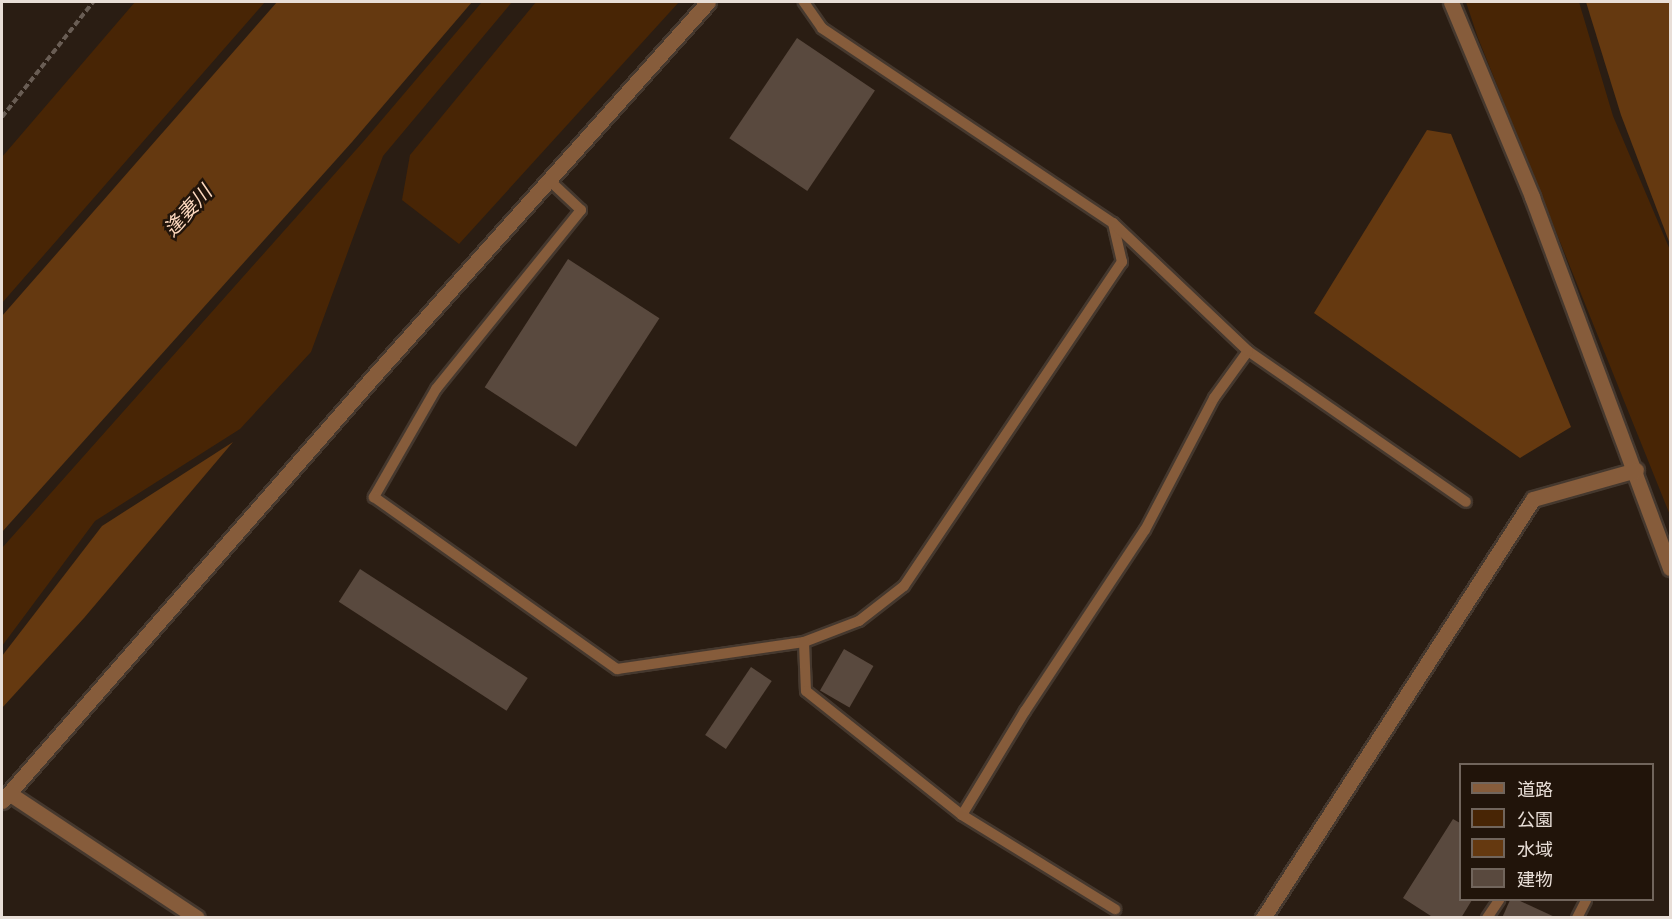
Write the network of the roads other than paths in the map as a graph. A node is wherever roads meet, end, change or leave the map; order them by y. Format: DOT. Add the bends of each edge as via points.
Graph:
graph roads {
  1 [pos="708,2"];
  2 [pos="804,2"];
  3 [pos="1451,2"];
  4 [pos="549,180"];
  5 [pos="1113,223"];
  6 [pos="1248,351"];
  7 [pos="1636,470"];
  8 [pos="1466,502"];
  9 [pos="1671,568"];
  10 [pos="804,642"];
  11 [pos="4,801"];
  12 [pos="962,815"];
  13 [pos="1498,901"];
  14 [pos="1585,901"];
  15 [pos="1115,909"];
  16 [pos="198,918"];
  17 [pos="1263,918"];
  18 [pos="1487,918"];
  19 [pos="1576,918"];
  1 -- 4 [label="street"];
  2 -- 5 [label="lane" via="822,28"];
  3 -- 7 [label="street" via="1532,197"];
  4 -- 10 [label="lane" via="581,210 436,389 374,497 617,669"];
  4 -- 11 [label="street"];
  5 -- 6 [label="lane"];
  5 -- 10 [label="lane" via="1122,262 904,586 859,621"];
  6 -- 8 [label="lane"];
  6 -- 12 [label="lane" via="1214,398 1145,530 1025,711"];
  7 -- 9 [label="street"];
  7 -- 17 [label="street" via="1533,499"];
  10 -- 12 [label="lane" via="806,692"];
  11 -- 16 [label="street"];
  12 -- 15 [label="lane"];
  13 -- 18 [label="lane"];
  14 -- 19 [label="lane"];
}
